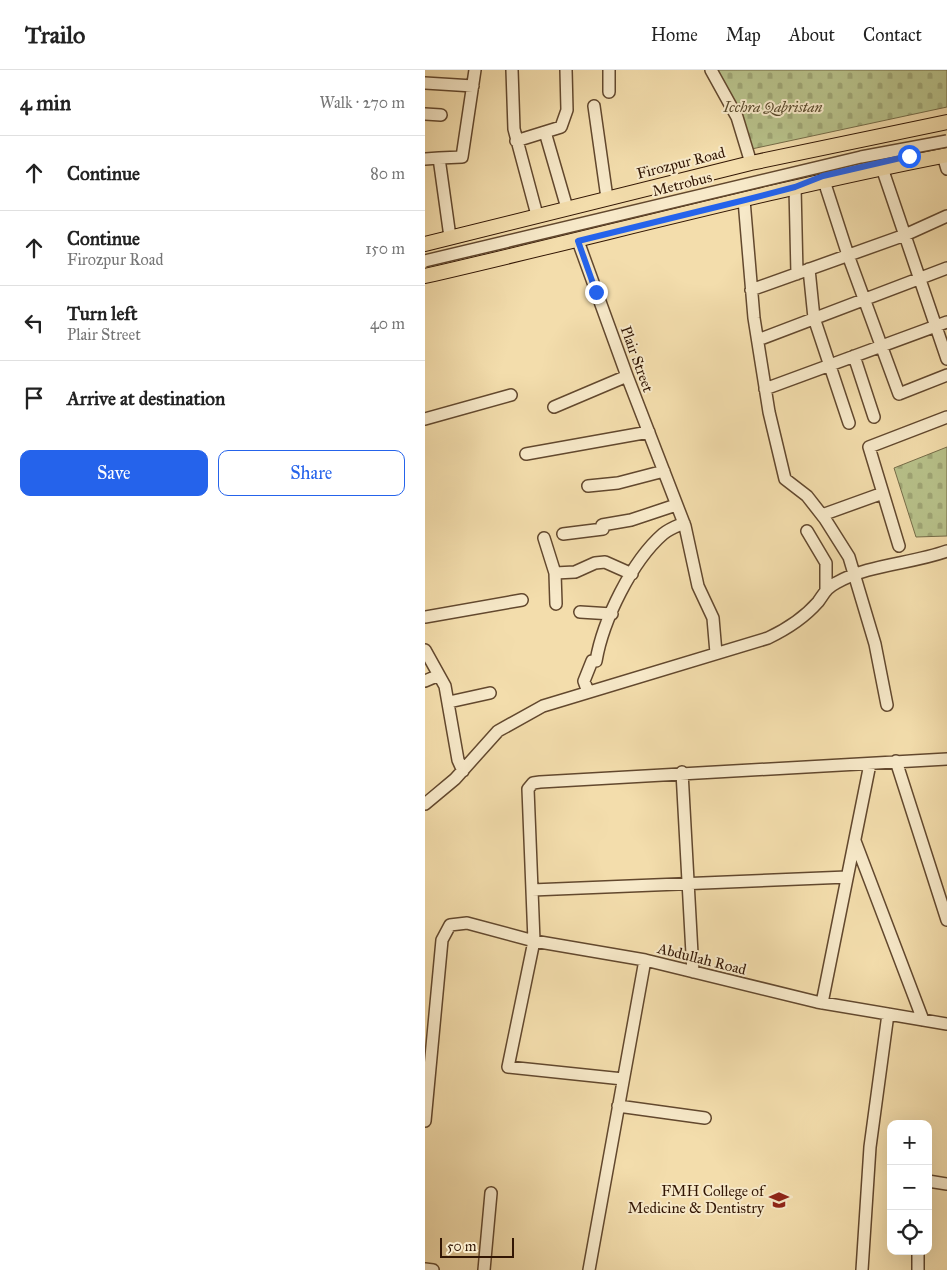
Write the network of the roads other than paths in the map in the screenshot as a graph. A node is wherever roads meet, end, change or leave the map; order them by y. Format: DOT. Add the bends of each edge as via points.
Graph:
graph roads {
  1 [pos="475,70"];
  2 [pos="512,70"];
  3 [pos="567,70"];
  4 [pos="609,70"];
  5 [pos="711,70"];
  6 [pos="425,83"];
  7 [pos="473,86"];
  8 [pos="609,92"];
  9 [pos="594,106"];
  10 [pos="425,114"];
  11 [pos="441,115"];
  12 [pos="947,122"];
  13 [pos="947,129"];
  14 [pos="545,132"];
  15 [pos="516,141"];
  16 [pos="947,141"];
  17 [pos="799,152"];
  18 [pos="439,158"];
  19 [pos="946,158"];
  20 [pos="425,159"];
  21 [pos="751,163"];
  22 [pos="882,168"];
  23 [pos="824,181"];
  24 [pos="795,187"];
  25 [pos="607,198"];
  26 [pos="745,200"];
  27 [pos="567,208"];
  28 [pos="537,215"];
  29 [pos="947,216"];
  30 [pos="905,235"];
  31 [pos="450,237"];
  32 [pos="578,241"];
  33 [pos="425,244"];
  34 [pos="848,255"];
  35 [pos="425,261"];
  36 [pos="947,268"];
  37 [pos="809,269"];
  38 [pos="797,274"];
  39 [pos="425,276"];
  40 [pos="919,278"];
  41 [pos="751,290"];
  42 [pos="864,298"];
  43 [pos="814,318"];
  44 [pos="947,322"];
  45 [pos="935,326"];
  46 [pos="758,340"];
  47 [pos="883,346"];
  48 [pos="854,356"];
  49 [pos="947,359"];
  50 [pos="831,364"];
  51 [pos="947,375"];
  52 [pos="627,376"];
  53 [pos="765,390"];
  54 [pos="511,395"];
  55 [pos="554,406"];
  56 [pos="874,417"];
  57 [pos="947,417"];
  58 [pos="425,419"];
  59 [pos="849,422"];
  60 [pos="649,432"];
  61 [pos="526,454"];
  62 [pos="665,471"];
  63 [pos="588,486"];
  64 [pos="883,493"];
  65 [pos="676,505"];
  66 [pos="822,515"];
  67 [pos="684,523"];
  68 [pos="807,531"];
  69 [pos="563,534"];
  70 [pos="544,538"];
  71 [pos="899,546"];
  72 [pos="947,551"];
  73 [pos="855,573"];
  74 [pos="555,574"];
  75 [pos="632,574"];
  76 [pos="826,589"];
  77 [pos="522,600"];
  78 [pos="556,604"];
  79 [pos="579,612"];
  80 [pos="612,614"];
  81 [pos="425,618"];
  82 [pos="425,650"];
  83 [pos="716,653"];
  84 [pos="439,675"];
  85 [pos="425,681"];
  86 [pos="588,692"];
  87 [pos="490,693"];
  88 [pos="449,702"];
  89 [pos="887,705"];
  90 [pos="947,758"];
  91 [pos="896,762"];
  92 [pos="870,764"];
  93 [pos="463,771"];
  94 [pos="683,772"];
  95 [pos="426,800"];
  96 [pos="855,840"];
  97 [pos="847,877"];
  98 [pos="688,884"];
  99 [pos="531,890"];
  100 [pos="947,920"];
  101 [pos="534,941"];
  102 [pos="645,960"];
  103 [pos="693,972"];
  104 [pos="822,1002"];
  105 [pos="888,1014"];
  106 [pos="923,1020"];
  107 [pos="947,1024"];
  108 [pos="623,1079"];
  109 [pos="618,1106"];
  110 [pos="705,1118"];
  111 [pos="425,1121"];
  112 [pos="932,1182"];
  113 [pos="947,1184"];
  114 [pos="491,1192"];
  115 [pos="918,1255"];
  116 [pos="425,1269"];
  117 [pos="433,1270"];
  118 [pos="484,1270"];
  119 [pos="589,1270"];
  120 [pos="862,1270"];
  121 [pos="918,1270"];
  1 -- 7 [label="street"];
  2 -- 15 [label="street" via="512,118"];
  3 -- 14 [label="street" via="564,121 561,127"];
  4 -- 8 [label="street"];
  5 -- 21 [label="street" via="737,117"];
  6 -- 7 [label="street"];
  7 -- 18 [label="street" via="462,157"];
  9 -- 25 [label="street"];
  10 -- 11 [label="street"];
  12 -- 17 [label="main road, Firozpur Road"];
  13 -- 19 [label="main road" via="927,134 922,140 924,150"];
  14 -- 15 [label="street"];
  14 -- 27 [label="street"];
  15 -- 28 [label="street"];
  16 -- 35 [label="street, Metrobus, bridge" via="861,157"];
  17 -- 21 [label="main road, Firozpur Road"];
  17 -- 24 [label="main road" via="820,156 901,138 912,142 914,152 904,158 823,176"];
  18 -- 20 [label="street"];
  18 -- 31 [label="street"];
  19 -- 22 [label="main road"];
  21 -- 25 [label="main road, Firozpur Road"];
  22 -- 23 [label="main road"];
  22 -- 30 [label="street"];
  23 -- 24 [label="main road"];
  23 -- 34 [label="street"];
  24 -- 26 [label="main road"];
  24 -- 38 [label="street"];
  25 -- 27 [label="main road, Firozpur Road"];
  26 -- 32 [label="main road"];
  26 -- 41 [label="street"];
  27 -- 28 [label="main road, Firozpur Road"];
  28 -- 31 [label="main road, Firozpur Road"];
  29 -- 30 [label="street"];
  30 -- 34 [label="street"];
  30 -- 40 [label="street"];
  31 -- 33 [label="main road, Firozpur Road"];
  32 -- 39 [label="main road"];
  32 -- 52 [label="street, Plair Street"];
  34 -- 37 [label="street"];
  34 -- 42 [label="street"];
  36 -- 40 [label="street"];
  37 -- 38 [label="street"];
  37 -- 43 [label="street"];
  38 -- 41 [label="street"];
  40 -- 42 [label="street"];
  40 -- 45 [label="street"];
  41 -- 46 [label="street"];
  42 -- 43 [label="street"];
  42 -- 47 [label="street"];
  43 -- 46 [label="street"];
  43 -- 50 [label="street"];
  44 -- 45 [label="street"];
  45 -- 47 [label="street"];
  45 -- 49 [label="street"];
  46 -- 53 [label="street"];
  47 -- 48 [label="street"];
  47 -- 51 [label="street" via="899,394"];
  48 -- 50 [label="street"];
  48 -- 56 [label="street"];
  50 -- 53 [label="street"];
  50 -- 59 [label="street"];
  52 -- 55 [label="street"];
  52 -- 60 [label="street, Plair Street"];
  53 -- 66 [label="street" via="785,479 807,496"];
  54 -- 58 [label="street"];
  57 -- 64 [label="street" via="869,447"];
  60 -- 61 [label="street"];
  60 -- 62 [label="street, Plair Street"];
  62 -- 63 [label="street" via="618,483"];
  62 -- 65 [label="street, Plair Street"];
  64 -- 66 [label="street"];
  64 -- 71 [label="street"];
  65 -- 67 [label="street, Plair Street"];
  65 -- 69 [label="street" via="631,520 602,525 603,529"];
  66 -- 73 [label="street" via="849,557"];
  67 -- 75 [label="street" via="664,532"];
  67 -- 83 [label="street, Plair Street" via="698,586 713,618"];
  68 -- 76 [label="street" via="826,563"];
  70 -- 74 [label="street"];
  72 -- 73 [label="street" via="922,560"];
  73 -- 76 [label="street"];
  73 -- 89 [label="street" via="880,664"];
  74 -- 75 [label="street" via="575,572 605,562"];
  74 -- 78 [label="street"];
  75 -- 80 [label="street"];
  76 -- 83 [label="street" via="818,602 791,627 768,638"];
  77 -- 81 [label="street"];
  79 -- 80 [label="street"];
  80 -- 86 [label="street" via="598,647 596,661 592,661 584,681"];
  82 -- 84 [label="street"];
  83 -- 86 [label="street"];
  84 -- 85 [label="street"];
  84 -- 88 [label="street"];
  86 -- 93 [label="street" via="543,706 518,718 498,731"];
  87 -- 88 [label="street"];
  88 -- 93 [label="street"];
  90 -- 91 [label="street"];
  91 -- 92 [label="street"];
  91 -- 100 [label="street"];
  92 -- 94 [label="street"];
  92 -- 96 [label="street"];
  93 -- 95 [label="street"];
  94 -- 98 [label="street"];
  94 -- 99 [label="street" via="533,784 527,797"];
  96 -- 97 [label="street"];
  96 -- 106 [label="street"];
  97 -- 98 [label="street"];
  97 -- 104 [label="street"];
  98 -- 99 [label="street"];
  98 -- 103 [label="street"];
  99 -- 101 [label="street"];
  101 -- 102 [label="street, Abdullah Road"];
  101 -- 108 [label="street" via="509,1067"];
  101 -- 111 [label="street, Abdullah Road" via="467,923 450,924 443,940"];
  102 -- 103 [label="street, Abdullah Road"];
  102 -- 108 [label="street"];
  103 -- 104 [label="street, Abdullah Road"];
  104 -- 105 [label="street, Abdullah Road"];
  105 -- 106 [label="street, Abdullah Road"];
  105 -- 120 [label="street" via="870,1147"];
  106 -- 107 [label="street, Abdullah Road"];
  108 -- 109 [label="street"];
  109 -- 110 [label="street"];
  109 -- 119 [label="street"];
  112 -- 113 [label="street"];
  114 -- 118 [label="street"];
  115 -- 121 [label="street"];
  116 -- 117 [label="street"];
}
